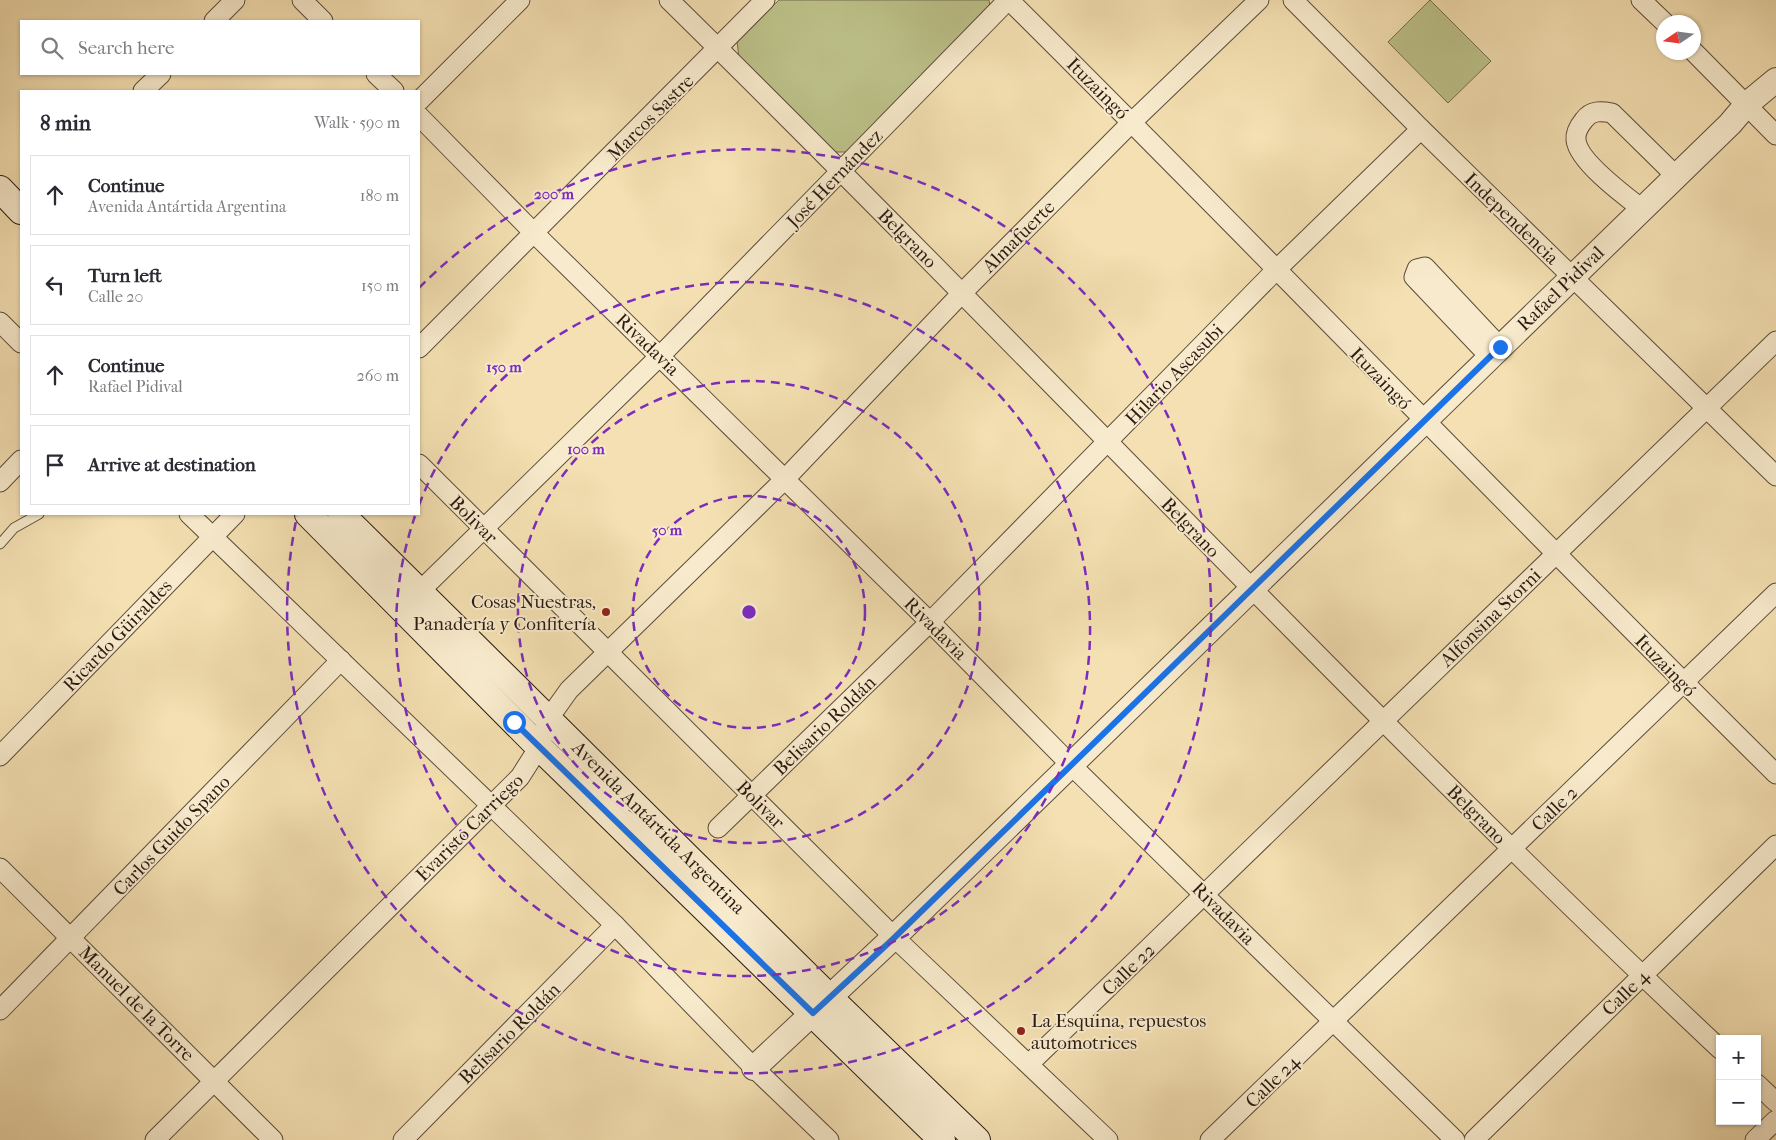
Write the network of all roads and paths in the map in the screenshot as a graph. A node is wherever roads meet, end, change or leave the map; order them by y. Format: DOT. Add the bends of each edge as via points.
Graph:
graph roads {
  1 [pos="235,0"];
  2 [pos="302,0"];
  3 [pos="520,0"];
  4 [pos="669,0"];
  5 [pos="765,0"];
  6 [pos="1009,0"];
  7 [pos="1259,0"];
  8 [pos="1294,0"];
  9 [pos="1641,0"];
  10 [pos="1657,15"];
  11 [pos="215,20"];
  12 [pos="322,20"];
  13 [pos="719,49"];
  14 [pos="1701,59"];
  15 [pos="1776,62"];
  16 [pos="159,75"];
  17 [pos="377,75"];
  18 [pos="1776,80"];
  19 [pos="144,90"];
  20 [pos="393,90"];
  21 [pos="420,100"];
  22 [pos="1746,104"];
  23 [pos="420,117"];
  24 [pos="1132,122"];
  25 [pos="1421,129"];
  26 [pos="1776,135"];
  27 [pos="841,170"];
  28 [pos="1676,176"];
  29 [pos="1642,209"];
  30 [pos="534,233"];
  31 [pos="1276,270"];
  32 [pos="1572,276"];
  33 [pos="962,293"];
  34 [pos="0,322"];
  35 [pos="1776,341"];
  36 [pos="20,342"];
  37 [pos="420,347"];
  38 [pos="1495,352"];
  39 [pos="660,356"];
  40 [pos="1706,407"];
  41 [pos="1424,421"];
  42 [pos="1108,442"];
  43 [pos="20,461"];
  44 [pos="420,465"];
  45 [pos="1776,476"];
  46 [pos="785,479"];
  47 [pos="0,482"];
  48 [pos="37,515"];
  49 [pos="190,515"];
  50 [pos="234,515"];
  51 [pos="309,515"];
  52 [pos="342,515"];
  53 [pos="484,529"];
  54 [pos="212,537"];
  55 [pos="0,544"];
  56 [pos="1557,553"];
  57 [pos="1252,589"];
  58 [pos="420,591"];
  59 [pos="1776,593"];
  60 [pos="930,622"];
  61 [pos="607,651"];
  62 [pos="341,660"];
  63 [pos="1683,683"];
  64 [pos="549,718"];
  65 [pos="1383,720"];
  66 [pos="539,747"];
  67 [pos="0,756"];
  68 [pos="1071,765"];
  69 [pos="1776,774"];
  70 [pos="752,796"];
  71 [pos="492,806"];
  72 [pos="718,828"];
  73 [pos="1776,845"];
  74 [pos="1512,848"];
  75 [pos="0,868"];
  76 [pos="1206,894"];
  77 [pos="615,925"];
  78 [pos="71,937"];
  79 [pos="894,938"];
  80 [pos="1642,976"];
  81 [pos="821,1005"];
  82 [pos="0,1010"];
  83 [pos="1333,1023"];
  84 [pos="1716,1045"];
  85 [pos="1029,1064"];
  86 [pos="754,1068"];
  87 [pos="213,1080"];
  88 [pos="1761,1088"];
  89 [pos="1776,1102"];
  90 [pos="1776,1120"];
  91 [pos="155,1140"];
  92 [pos="273,1140"];
  93 [pos="403,1140"];
  94 [pos="829,1140"];
  95 [pos="942,1140"];
  96 [pos="977,1140"];
  97 [pos="1108,1140"];
  98 [pos="1210,1140"];
  99 [pos="1455,1140"];
  100 [pos="1474,1140"];
  101 [pos="1755,1140"];
  1 -- 11 [label="street"];
  2 -- 12 [label="street"];
  3 -- 21 [label="street"];
  4 -- 13 [label="street, Belgrano"];
  5 -- 13 [label="street, Marcos Sastre"];
  6 -- 24 [label="street, Ituzaingó"];
  6 -- 27 [label="street, José Hernández"];
  7 -- 24 [label="street, Almafuerte"];
  8 -- 25 [label="street, Independencia"];
  9 -- 10 [label="street"];
  13 -- 27 [label="street, Belgrano"];
  13 -- 30 [label="street, Marcos Sastre"];
  14 -- 22 [label="street"];
  15 -- 22 [label="street, Rafael Pidival" via="1755,82"];
  16 -- 19 [label="street"];
  17 -- 20 [label="street"];
  18 -- 22 [label="street, Rafael Pidival"];
  22 -- 26 [label="street"];
  22 -- 28 [label="street, Rafael Pidival"];
  23 -- 30 [label="street, Rivadavia"];
  24 -- 31 [label="street, Ituzaingó"];
  24 -- 33 [label="street, Almafuerte"];
  25 -- 31 [label="street, Hilario Ascasubi"];
  25 -- 32 [label="street, Independencia"];
  27 -- 33 [label="street, Belgrano"];
  27 -- 39 [label="street, José Hernández"];
  28 -- 29 [label="street, Rafael Pidival"];
  28 -- 29 [label="street" via="1612,113 1588,114 1578,128 1576,140 1580,153"];
  29 -- 32 [label="street, Rafael Pidival"];
  30 -- 37 [label="street"];
  30 -- 39 [label="street, Rivadavia"];
  31 -- 41 [label="street, Ituzaingó"];
  31 -- 42 [label="street, Hilario Ascasubi"];
  32 -- 38 [label="street, Rafael Pidival"];
  32 -- 40 [label="street, Independencia"];
  33 -- 42 [label="street, Belgrano"];
  33 -- 46 [label="street, Almafuerte"];
  34 -- 36 [label="street"];
  35 -- 40 [label="street, Alfonsina Storni"];
  38 -- 38 [label="street" via="1425,267 1417,269 1414,277"];
  38 -- 41 [label="street, Rafael Pidival"];
  39 -- 46 [label="street, Rivadavia"];
  39 -- 53 [label="street"];
  40 -- 45 [label="street, Independencia"];
  40 -- 56 [label="street, Alfonsina Storni"];
  41 -- 56 [label="street, Ituzaingó"];
  41 -- 57 [label="street, Rafael Pidival"];
  42 -- 57 [label="street, Belgrano"];
  42 -- 60 [label="street, Hilario Ascasubi"];
  43 -- 47 [label="street"];
  44 -- 53 [label="street, Bolivar"];
  46 -- 60 [label="street, Rivadavia"];
  46 -- 61 [label="street, Evaristo Carriego"];
  48 -- 55 [label="lane" via="14,528"];
  49 -- 54 [label="street"];
  50 -- 54 [label="street, Ricardo Güiraldes"];
  51 -- 66 [label="main road, Avenida Antártida Argentina"];
  52 -- 58 [label="main road, Avenida Antártida Argentina"];
  53 -- 58 [label="street"];
  53 -- 61 [label="street, Bolivar"];
  54 -- 62 [label="street"];
  54 -- 67 [label="street, Ricardo Güiraldes"];
  56 -- 63 [label="street, Ituzaingó"];
  56 -- 65 [label="street, Alfonsina Storni"];
  57 -- 65 [label="street, Belgrano"];
  57 -- 68 [label="street, Rafael Pidival"];
  58 -- 64 [label="main road, Avenida Antártida Argentina"];
  59 -- 63 [label="street, Calle 2"];
  60 -- 68 [label="street, Rivadavia"];
  60 -- 70 [label="street, Belisario Roldán"];
  61 -- 64 [label="street, Evaristo Carriego" via="569,690"];
  61 -- 70 [label="street, Bolivar"];
  62 -- 71 [label="street"];
  62 -- 78 [label="street, Carlos Guido Spano"];
  63 -- 69 [label="street, Ituzaingó"];
  63 -- 74 [label="street, Calle 2"];
  64 -- 66 [label="street, Evaristo Carriego"];
  64 -- 81 [label="main road, Avenida Antártida Argentina"];
  65 -- 74 [label="street, Belgrano"];
  65 -- 76 [label="street, Alfonsina Storni"];
  66 -- 71 [label="street, Evaristo Carriego" via="520,777"];
  66 -- 81 [label="main road, Avenida Antártida Argentina"];
  68 -- 76 [label="street, Rivadavia"];
  68 -- 79 [label="street, Rafael Pidival"];
  70 -- 72 [label="street, Belisario Roldán"];
  70 -- 79 [label="street, Bolivar"];
  71 -- 77 [label="street"];
  71 -- 87 [label="street, Evaristo Carriego"];
  73 -- 80 [label="street, Calle 4"];
  74 -- 80 [label="street, Belgrano"];
  74 -- 83 [label="street, Calle 2"];
  75 -- 78 [label="street, Manuel de la Torre"];
  76 -- 83 [label="street, Rivadavia"];
  76 -- 85 [label="street, Calle 22"];
  77 -- 86 [label="street"];
  77 -- 93 [label="street, Belisario Roldán"];
  78 -- 82 [label="street, Carlos Guido Spano"];
  78 -- 87 [label="street, Manuel de la Torre"];
  79 -- 81 [label="street, Rafael Pidival"];
  79 -- 85 [label="street, Bolivar"];
  80 -- 84 [label="street, Belgrano"];
  80 -- 100 [label="street, Calle 4"];
  81 -- 86 [label="street, Rafael Pidival"];
  81 -- 95 [label="main road, Avenida Antártida Argentina"];
  81 -- 96 [label="main road, Avenida Antártida Argentina"];
  83 -- 98 [label="street, Calle 24"];
  83 -- 99 [label="street, Rivadavia"];
  85 -- 97 [label="street, Bolivar"];
  86 -- 94 [label="street"];
  87 -- 91 [label="street, Evaristo Carriego"];
  87 -- 92 [label="street, Manuel de la Torre"];
  88 -- 89 [label="street"];
  90 -- 101 [label="street"];
}
